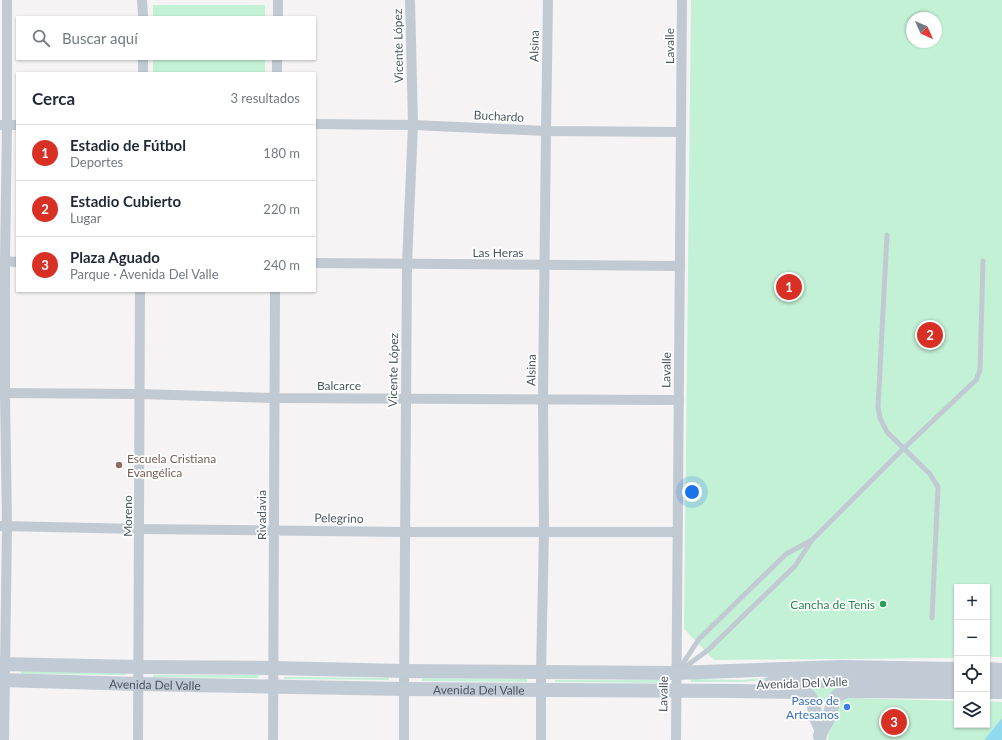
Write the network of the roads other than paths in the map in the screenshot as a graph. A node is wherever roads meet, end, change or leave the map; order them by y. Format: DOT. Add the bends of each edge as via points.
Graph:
graph roads {
  1 [pos="7,0"];
  2 [pos="142,0"];
  3 [pos="278,0"];
  4 [pos="410,0"];
  5 [pos="548,0"];
  6 [pos="682,0"];
  7 [pos="142,16"];
  8 [pos="278,16"];
  9 [pos="143,60"];
  10 [pos="277,60"];
  11 [pos="143,72"];
  12 [pos="277,72"];
  13 [pos="316,124"];
  14 [pos="8,125"];
  15 [pos="413,125"];
  16 [pos="546,131"];
  17 [pos="681,132"];
  18 [pos="887,235"];
  19 [pos="2,261"];
  20 [pos="983,261"];
  21 [pos="16,262"];
  22 [pos="316,263"];
  23 [pos="407,264"];
  24 [pos="545,265"];
  25 [pos="680,266"];
  26 [pos="140,292"];
  27 [pos="275,292"];
  28 [pos="2,393"];
  29 [pos="139,394"];
  30 [pos="274,398"];
  31 [pos="406,399"];
  32 [pos="543,399"];
  33 [pos="679,400"];
  34 [pos="904,448"];
  35 [pos="3,526"];
  36 [pos="140,529"];
  37 [pos="274,530"];
  38 [pos="405,532"];
  39 [pos="544,532"];
  40 [pos="677,532"];
  41 [pos="812,540"];
  42 [pos="932,618"];
  43 [pos="2,664"];
  44 [pos="138,667"];
  45 [pos="273,668"];
  46 [pos="954,669"];
  47 [pos="990,669"];
  48 [pos="1002,670"];
  49 [pos="404,671"];
  50 [pos="541,672"];
  51 [pos="676,673"];
  52 [pos="2,680"];
  53 [pos="1002,680"];
  54 [pos="954,681"];
  55 [pos="990,681"];
  56 [pos="139,684"];
  57 [pos="273,686"];
  58 [pos="404,689"];
  59 [pos="541,690"];
  60 [pos="676,690"];
  61 [pos="736,691"];
  62 [pos="954,692"];
  63 [pos="990,692"];
  64 [pos="1002,692"];
  65 [pos="821,735"];
  66 [pos="4,740"];
  67 [pos="138,740"];
  68 [pos="272,740"];
  69 [pos="404,740"];
  70 [pos="541,740"];
  71 [pos="676,740"];
  1 -- 14 [label="street"];
  2 -- 7 [label="street"];
  3 -- 8 [label="street"];
  4 -- 15 [label="street, Vicente López"];
  5 -- 16 [label="street, Alsina"];
  6 -- 17 [label="street, Lavalle"];
  9 -- 11 [label="street"];
  10 -- 12 [label="street"];
  13 -- 15 [label="street, Buchardo"];
  14 -- 19 [label="street"];
  15 -- 16 [label="street, Buchardo"];
  15 -- 23 [label="street, Vicente López"];
  16 -- 17 [label="street, Buchardo"];
  16 -- 24 [label="street, Alsina"];
  17 -- 25 [label="street, Lavalle"];
  18 -- 34 [label="lane" via="878,407 887,432"];
  19 -- 21 [label="street"];
  19 -- 28 [label="street"];
  20 -- 34 [label="lane" via="980,370 976,380"];
  22 -- 23 [label="street, Las Heras"];
  23 -- 24 [label="street, Las Heras"];
  23 -- 31 [label="street, Vicente López"];
  24 -- 25 [label="street, Las Heras"];
  24 -- 32 [label="street, Alsina"];
  25 -- 33 [label="street, Lavalle"];
  26 -- 29 [label="street, Moreno"];
  27 -- 30 [label="street, Rivadavia"];
  28 -- 29 [label="street, Balcarce"];
  28 -- 35 [label="street"];
  29 -- 30 [label="street, Balcarce"];
  29 -- 36 [label="street, Moreno"];
  30 -- 31 [label="street, Balcarce"];
  30 -- 37 [label="street, Rivadavia"];
  31 -- 32 [label="street, Balcarce"];
  31 -- 38 [label="street, Vicente López"];
  32 -- 33 [label="street, Balcarce"];
  32 -- 39 [label="street, Alsina"];
  33 -- 40 [label="street, Lavalle"];
  34 -- 41 [label="lane"];
  34 -- 42 [label="lane" via="930,474 938,487"];
  35 -- 36 [label="street, Pelegrino"];
  35 -- 43 [label="street"];
  36 -- 37 [label="street, Pelegrino"];
  36 -- 44 [label="street, Moreno"];
  37 -- 38 [label="street, Pelegrino"];
  37 -- 45 [label="street, Rivadavia"];
  38 -- 39 [label="street, Pelegrino"];
  38 -- 49 [label="street, Vicente López"];
  39 -- 40 [label="street, Pelegrino"];
  39 -- 50 [label="street, Alsina"];
  40 -- 51 [label="street, Lavalle"];
  41 -- 51 [label="lane" via="795,566 708,650"];
  41 -- 51 [label="lane" via="786,554 764,575 699,639"];
  43 -- 44 [label="main road, Avenida Del Valle"];
  43 -- 52 [label="street"];
  44 -- 45 [label="main road, Avenida Del Valle"];
  44 -- 56 [label="street, Moreno"];
  45 -- 49 [label="main road, Avenida Del Valle"];
  45 -- 57 [label="street, Rivadavia"];
  46 -- 51 [label="main road, Avenida Del Valle" via="841,667"];
  47 -- 48 [label="main road"];
  49 -- 50 [label="main road, Avenida Del Valle"];
  49 -- 58 [label="street, Vicente López"];
  50 -- 51 [label="main road, Avenida Del Valle"];
  50 -- 59 [label="street, Alsina"];
  51 -- 60 [label="street, Lavalle"];
  52 -- 56 [label="main road, Avenida Del Valle"];
  52 -- 66 [label="street"];
  53 -- 55 [label="main road"];
  54 -- 61 [label="main road, Avenida Del Valle" via="801,681 748,685"];
  56 -- 57 [label="main road, Avenida Del Valle"];
  56 -- 67 [label="street, Moreno"];
  57 -- 58 [label="main road, Avenida Del Valle"];
  57 -- 68 [label="street, Rivadavia"];
  58 -- 59 [label="main road, Avenida Del Valle"];
  58 -- 69 [label="street, Vicente López"];
  59 -- 60 [label="main road, Avenida Del Valle"];
  59 -- 70 [label="street, Alsina"];
  60 -- 61 [label="main road, Avenida Del Valle"];
  60 -- 71 [label="street, Lavalle"];
  61 -- 65 [label="main road" via="801,692 810,696"];
  62 -- 65 [label="main road, Avenida Del Valle" via="844,692 833,701"];
  63 -- 64 [label="main road"];
}
